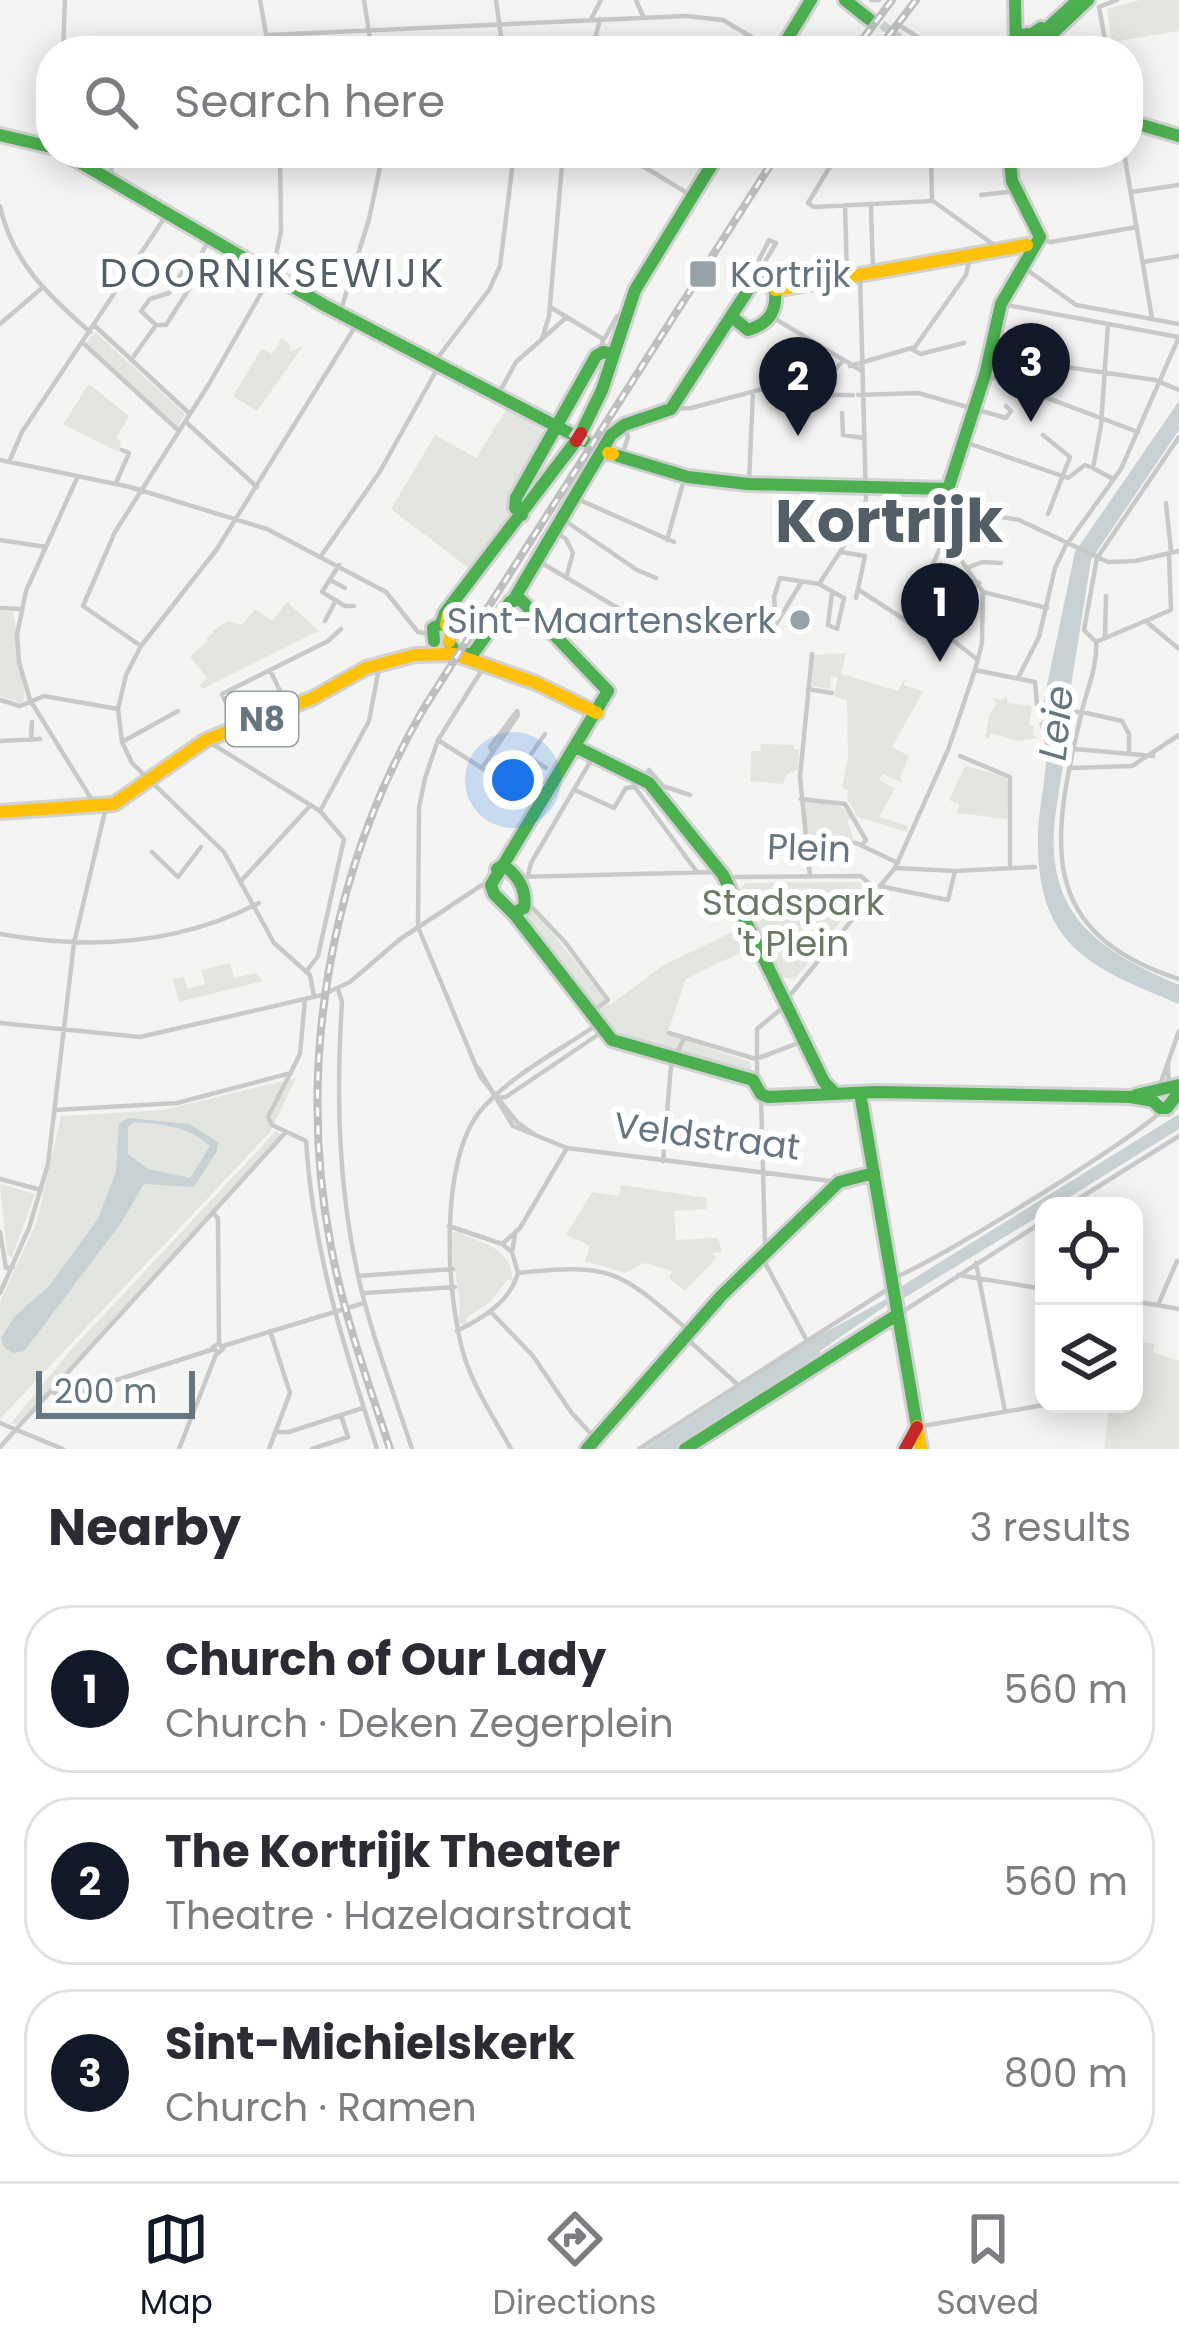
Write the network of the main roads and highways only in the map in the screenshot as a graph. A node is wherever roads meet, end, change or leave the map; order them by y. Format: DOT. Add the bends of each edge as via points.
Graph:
graph roads {
  1 [pos="814,0"];
  2 [pos="848,0"];
  3 [pos="1015,0"];
  4 [pos="1084,1"];
  5 [pos="870,18"];
  6 [pos="1016,35"];
  7 [pos="789,36"];
  8 [pos="1042,36"];
  9 [pos="1143,125"];
  10 [pos="0,135"];
  11 [pos="1179,136"];
  12 [pos="36,143"];
  13 [pos="92,168"];
  14 [pos="710,168"];
  15 [pos="1012,168"];
  16 [pos="1029,251"];
  17 [pos="775,290"];
  18 [pos="732,316"];
  19 [pos="606,349"];
  20 [pos="554,425"];
  21 [pos="580,438"];
  22 [pos="613,454"];
  23 [pos="521,515"];
  24 [pos="514,599"];
  25 [pos="443,638"];
  26 [pos="481,647"];
  27 [pos="415,655"];
  28 [pos="502,671"];
  29 [pos="597,712"];
  30 [pos="576,746"];
  31 [pos="0,812"];
  32 [pos="497,868"];
  33 [pos="512,913"];
  34 [pos="860,1093"];
  35 [pos="1167,1093"];
  36 [pos="836,1094"];
  37 [pos="874,1173"];
  38 [pos="897,1313"];
  39 [pos="917,1427"];
  40 [pos="592,1444"];
  41 [pos="685,1449"];
  42 [pos="905,1449"];
  43 [pos="921,1449"];
  1 -- 7 [label="main road"];
  2 -- 5 [label="main road"];
  3 -- 6 [label="main road"];
  4 -- 6 [label="main road" via="1034,33"];
  4 -- 8 [label="main road"];
  9 -- 11 [label="main road"];
  10 -- 12 [label="main road"];
  13 -- 20 [label="main road" via="340,313"];
  14 -- 19 [label="main road"];
  15 -- 16 [label="main road" via="1032,220"];
  16 -- 17 [label="main road"];
  16 -- 22 [label="main road" via="1001,304 948,489 748,484"];
  17 -- 18 [label="main road" via="758,276"];
  17 -- 18 [label="main road" via="772,317 749,330"];
  18 -- 24 [label="main road" via="671,409 620,427"];
  19 -- 20 [label="main road"];
  19 -- 21 [label="main road" via="597,403"];
  20 -- 21 [label="main road"];
  20 -- 23 [label="main road" via="515,500"];
  21 -- 23 [label="main road"];
  23 -- 25 [label="main road" via="450,608"];
  24 -- 26 [label="main road"];
  24 -- 29 [label="main road" via="605,687"];
  25 -- 26 [label="main road" via="468,656"];
  25 -- 27 [label="main road, N8"];
  25 -- 27 [label="main road, N8"];
  25 -- 28 [label="main road"];
  26 -- 28 [label="main road" via="479,658"];
  27 -- 31 [label="main road, N8" via="206,740 100,807"];
  28 -- 29 [label="main road"];
  29 -- 30 [label="main road"];
  30 -- 32 [label="main road" via="551,772"];
  30 -- 36 [label="main road, Plein" via="639,777 723,874"];
  32 -- 33 [label="main road" via="491,886"];
  32 -- 33 [label="main road" via="522,876 527,902"];
  33 -- 36 [label="main road" via="614,1041 760,1088"];
  34 -- 35 [label="main road"];
  34 -- 36 [label="main road"];
  34 -- 37 [label="main road"];
  37 -- 38 [label="main road"];
  37 -- 40 [label="main road, Veldstraat" via="839,1182 687,1334"];
  38 -- 39 [label="main road"];
  38 -- 41 [label="main road"];
  39 -- 42 [label="main road"];
  39 -- 43 [label="main road"];
}
